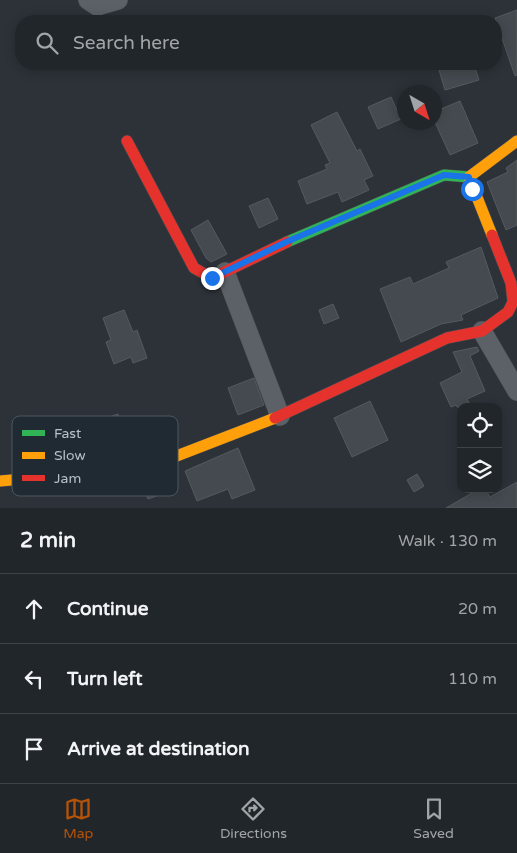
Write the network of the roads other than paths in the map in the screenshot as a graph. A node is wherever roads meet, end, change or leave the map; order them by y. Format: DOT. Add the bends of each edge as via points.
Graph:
graph roads {
  1 [pos="88,0"];
  2 [pos="118,0"];
  3 [pos="127,141"];
  4 [pos="517,141"];
  5 [pos="469,177"];
  6 [pos="225,272"];
  7 [pos="482,332"];
  8 [pos="517,391"];
  9 [pos="280,416"];
  10 [pos="178,456"];
  1 -- 2 [label="street" via="97,6"];
  3 -- 6 [label="street" via="194,268 212,278"];
  4 -- 5 [label="street"];
  5 -- 6 [label="street" via="444,175 286,242"];
  5 -- 7 [label="street" via="513,293 508,312"];
  6 -- 9 [label="street"];
  7 -- 8 [label="street"];
  7 -- 9 [label="street" via="447,338"];
  9 -- 10 [label="street"];
}
